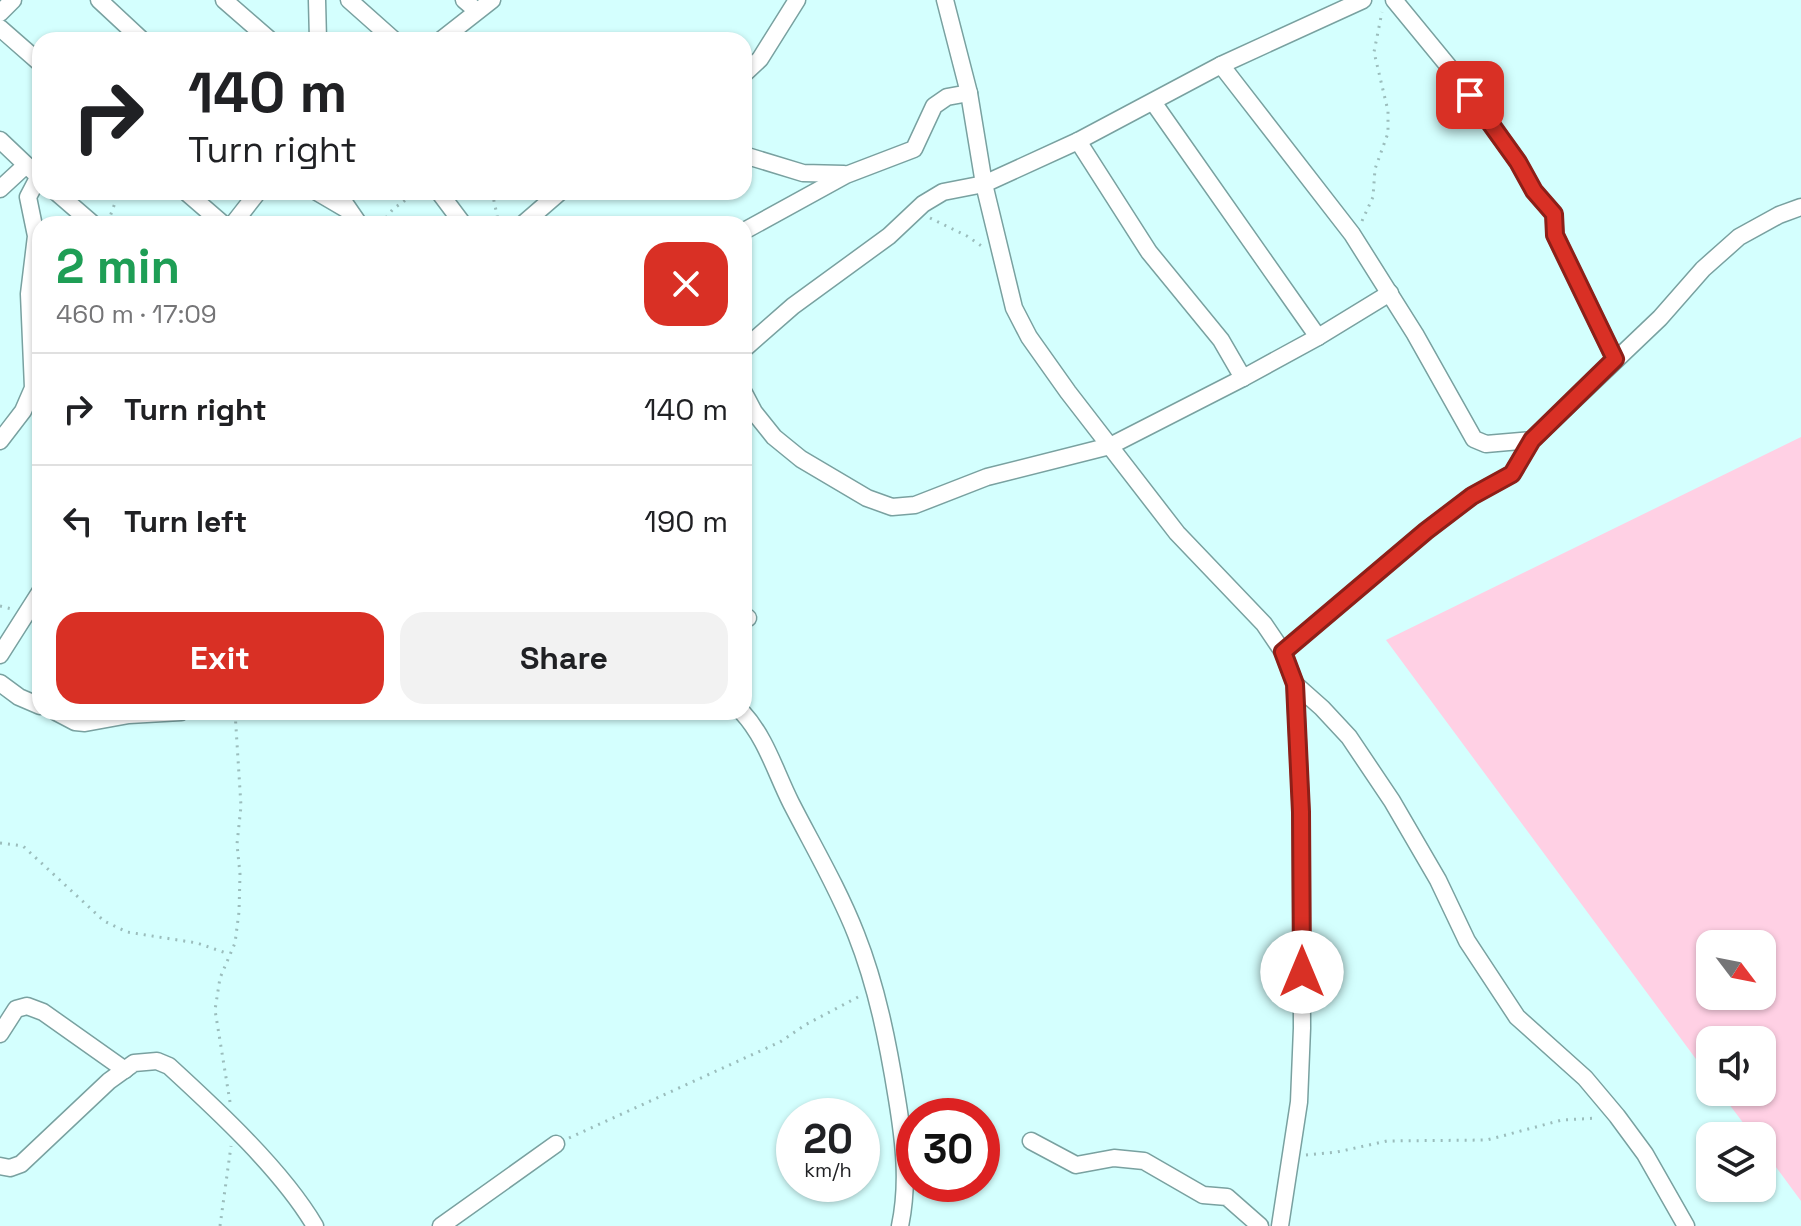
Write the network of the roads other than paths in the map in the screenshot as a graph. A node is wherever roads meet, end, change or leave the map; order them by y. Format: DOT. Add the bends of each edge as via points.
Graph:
graph roads {
  1 [pos="13,0"];
  2 [pos="99,0"];
  3 [pos="224,0"];
  4 [pos="317,0"];
  5 [pos="349,0"];
  6 [pos="492,0"];
  7 [pos="797,0"];
  8 [pos="945,0"];
  9 [pos="1363,0"];
  10 [pos="1394,0"];
  11 [pos="470,6"];
  12 [pos="0,13"];
  13 [pos="0,28"];
  14 [pos="133,32"];
  15 [pos="261,32"];
  16 [pos="318,32"];
  17 [pos="385,32"];
  18 [pos="448,32"];
  19 [pos="32,56"];
  20 [pos="1221,65"];
  21 [pos="752,66"];
  22 [pos="969,93"];
  23 [pos="1153,102"];
  24 [pos="0,140"];
  25 [pos="1078,141"];
  26 [pos="752,157"];
  27 [pos="26,165"];
  28 [pos="32,171"];
  29 [pos="846,175"];
  30 [pos="984,184"];
  31 [pos="0,189"];
  32 [pos="32,190"];
  33 [pos="65,200"];
  34 [pos="195,200"];
  35 [pos="252,200"];
  36 [pos="331,200"];
  37 [pos="342,200"];
  38 [pos="551,200"];
  39 [pos="1801,207"];
  40 [pos="348,210"];
  41 [pos="32,216"];
  42 [pos="84,216"];
  43 [pos="214,216"];
  44 [pos="239,216"];
  45 [pos="353,216"];
  46 [pos="532,216"];
  47 [pos="752,227"];
  48 [pos="32,269"];
  49 [pos="1390,293"];
  50 [pos="1318,337"];
  51 [pos="752,342"];
  52 [pos="1615,359"];
  53 [pos="32,364"];
  54 [pos="1243,378"];
  55 [pos="32,390"];
  56 [pos="752,408"];
  57 [pos="1532,440"];
  58 [pos="0,441"];
  59 [pos="1110,446"];
  60 [pos="32,613"];
  61 [pos="1283,652"];
  62 [pos="0,655"];
  63 [pos="0,683"];
  64 [pos="1295,684"];
  65 [pos="32,703"];
  66 [pos="71,720"];
  67 [pos="100,720"];
  68 [pos="749,720"];
  69 [pos="2,1024"];
  70 [pos="125,1070"];
  71 [pos="1031,1141"];
  72 [pos="556,1144"];
  73 [pos="0,1166"];
  74 [pos="315,1226"];
  75 [pos="441,1226"];
  76 [pos="900,1226"];
  77 [pos="1260,1226"];
  78 [pos="1280,1226"];
  79 [pos="1686,1226"];
  1 -- 12 [label="street"];
  2 -- 14 [label="street"];
  3 -- 15 [label="street"];
  4 -- 16 [label="street"];
  5 -- 17 [label="street"];
  6 -- 11 [label="street"];
  7 -- 21 [label="street"];
  8 -- 22 [label="street"];
  9 -- 20 [label="street"];
  10 -- 52 [label="street" via="1454,73 1554,214 1555,235"];
  11 -- 18 [label="street"];
  13 -- 19 [label="street"];
  20 -- 23 [label="street"];
  20 -- 49 [label="street" via="1352,234"];
  22 -- 29 [label="street" via="934,106 914,149"];
  22 -- 30 [label="street"];
  23 -- 25 [label="street"];
  23 -- 50 [label="street"];
  24 -- 27 [label="street"];
  25 -- 30 [label="street"];
  25 -- 54 [label="street" via="1149,252 1221,340"];
  26 -- 29 [label="street" via="803,173"];
  27 -- 28 [label="street"];
  27 -- 31 [label="street"];
  29 -- 47 [label="street"];
  30 -- 51 [label="street" via="943,192 923,204"];
  30 -- 59 [label="street" via="1014,308 1029,337"];
  32 -- 41 [label="street"];
  33 -- 42 [label="street"];
  34 -- 43 [label="street"];
  35 -- 44 [label="street"];
  36 -- 40 [label="street"];
  37 -- 40 [label="street"];
  38 -- 46 [label="street"];
  39 -- 52 [label="street" via="1739,237"];
  40 -- 45 [label="street"];
  48 -- 53 [label="street"];
  49 -- 50 [label="street"];
  49 -- 57 [label="street" via="1474,439 1486,444"];
  50 -- 54 [label="street"];
  52 -- 57 [label="street"];
  54 -- 59 [label="street"];
  55 -- 58 [label="street"];
  56 -- 59 [label="street" via="774,437 801,459 892,507 915,505 987,477"];
  57 -- 61 [label="street" via="1512,474 1426,531"];
  59 -- 61 [label="street" via="1196,555 1245,602"];
  60 -- 62 [label="street"];
  61 -- 64 [label="street"];
  63 -- 65 [label="street"];
  64 -- 78 [label="street" via="1302,1000 1299,1102"];
  64 -- 79 [label="street" via="1349,737 1517,1017 1585,1078 1617,1116"];
  66 -- 67 [label="street"];
  68 -- 76 [label="street" via="817,849 874,988 905,1158"];
  69 -- 70 [label="street" via="27,1006"];
  70 -- 73 [label="street" via="29,1158 10,1168"];
  70 -- 74 [label="street" via="145,1060 169,1066 233,1127"];
  71 -- 77 [label="street" via="1076,1165 1114,1158 1144,1161 1203,1195 1227,1197"];
  72 -- 75 [label="street"];
}
